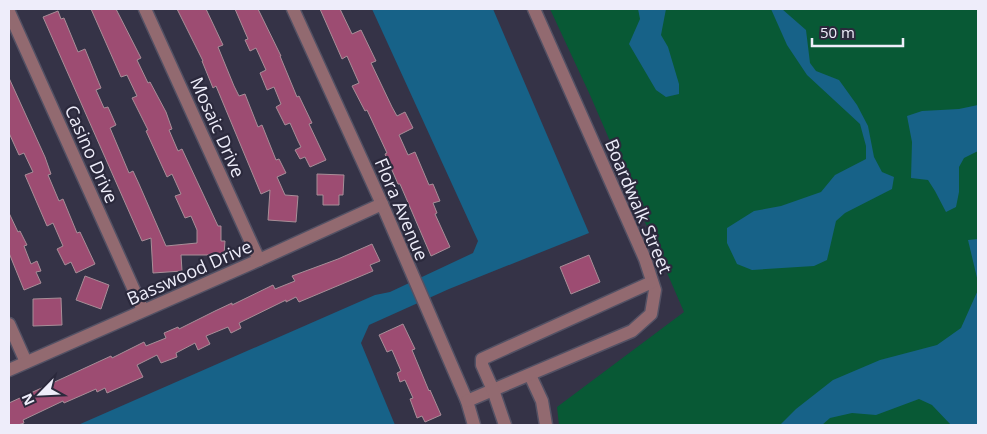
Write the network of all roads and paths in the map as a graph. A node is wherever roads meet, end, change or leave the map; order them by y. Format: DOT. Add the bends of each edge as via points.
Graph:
graph roads {
  1 [pos="145,9"];
  2 [pos="293,9"];
  3 [pos="534,9"];
  4 [pos="9,12"];
  5 [pos="382,204"];
  6 [pos="259,260"];
  7 [pos="652,282"];
  8 [pos="143,310"];
  9 [pos="9,324"];
  10 [pos="26,362"];
  11 [pos="9,370"];
  12 [pos="530,374"];
  13 [pos="493,390"];
  14 [pos="467,401"];
  15 [pos="474,425"];
  16 [pos="505,425"];
  17 [pos="546,425"];
  1 -- 6 [label="street, Mosaic Drive"];
  2 -- 5 [label="street, Flora Avenue"];
  3 -- 7 [label="street, Boardwalk Street"];
  4 -- 8 [label="street, Casino Drive"];
  5 -- 6 [label="street, Basswood Drive"];
  5 -- 14 [label="street, Flora Avenue"];
  6 -- 8 [label="street, Basswood Drive"];
  7 -- 12 [label="street, Boardwalk Street" via="651,314 632,331"];
  7 -- 13 [label="street" via="482,359"];
  8 -- 10 [label="street, Basswood Drive"];
  9 -- 10 [label="street"];
  10 -- 11 [label="street, Basswood Drive"];
  12 -- 13 [label="street, Boardwalk Street"];
  12 -- 17 [label="street" via="542,401"];
  13 -- 14 [label="street, Boardwalk Street"];
  13 -- 16 [label="street"];
  14 -- 15 [label="street, Flora Avenue"];
}
